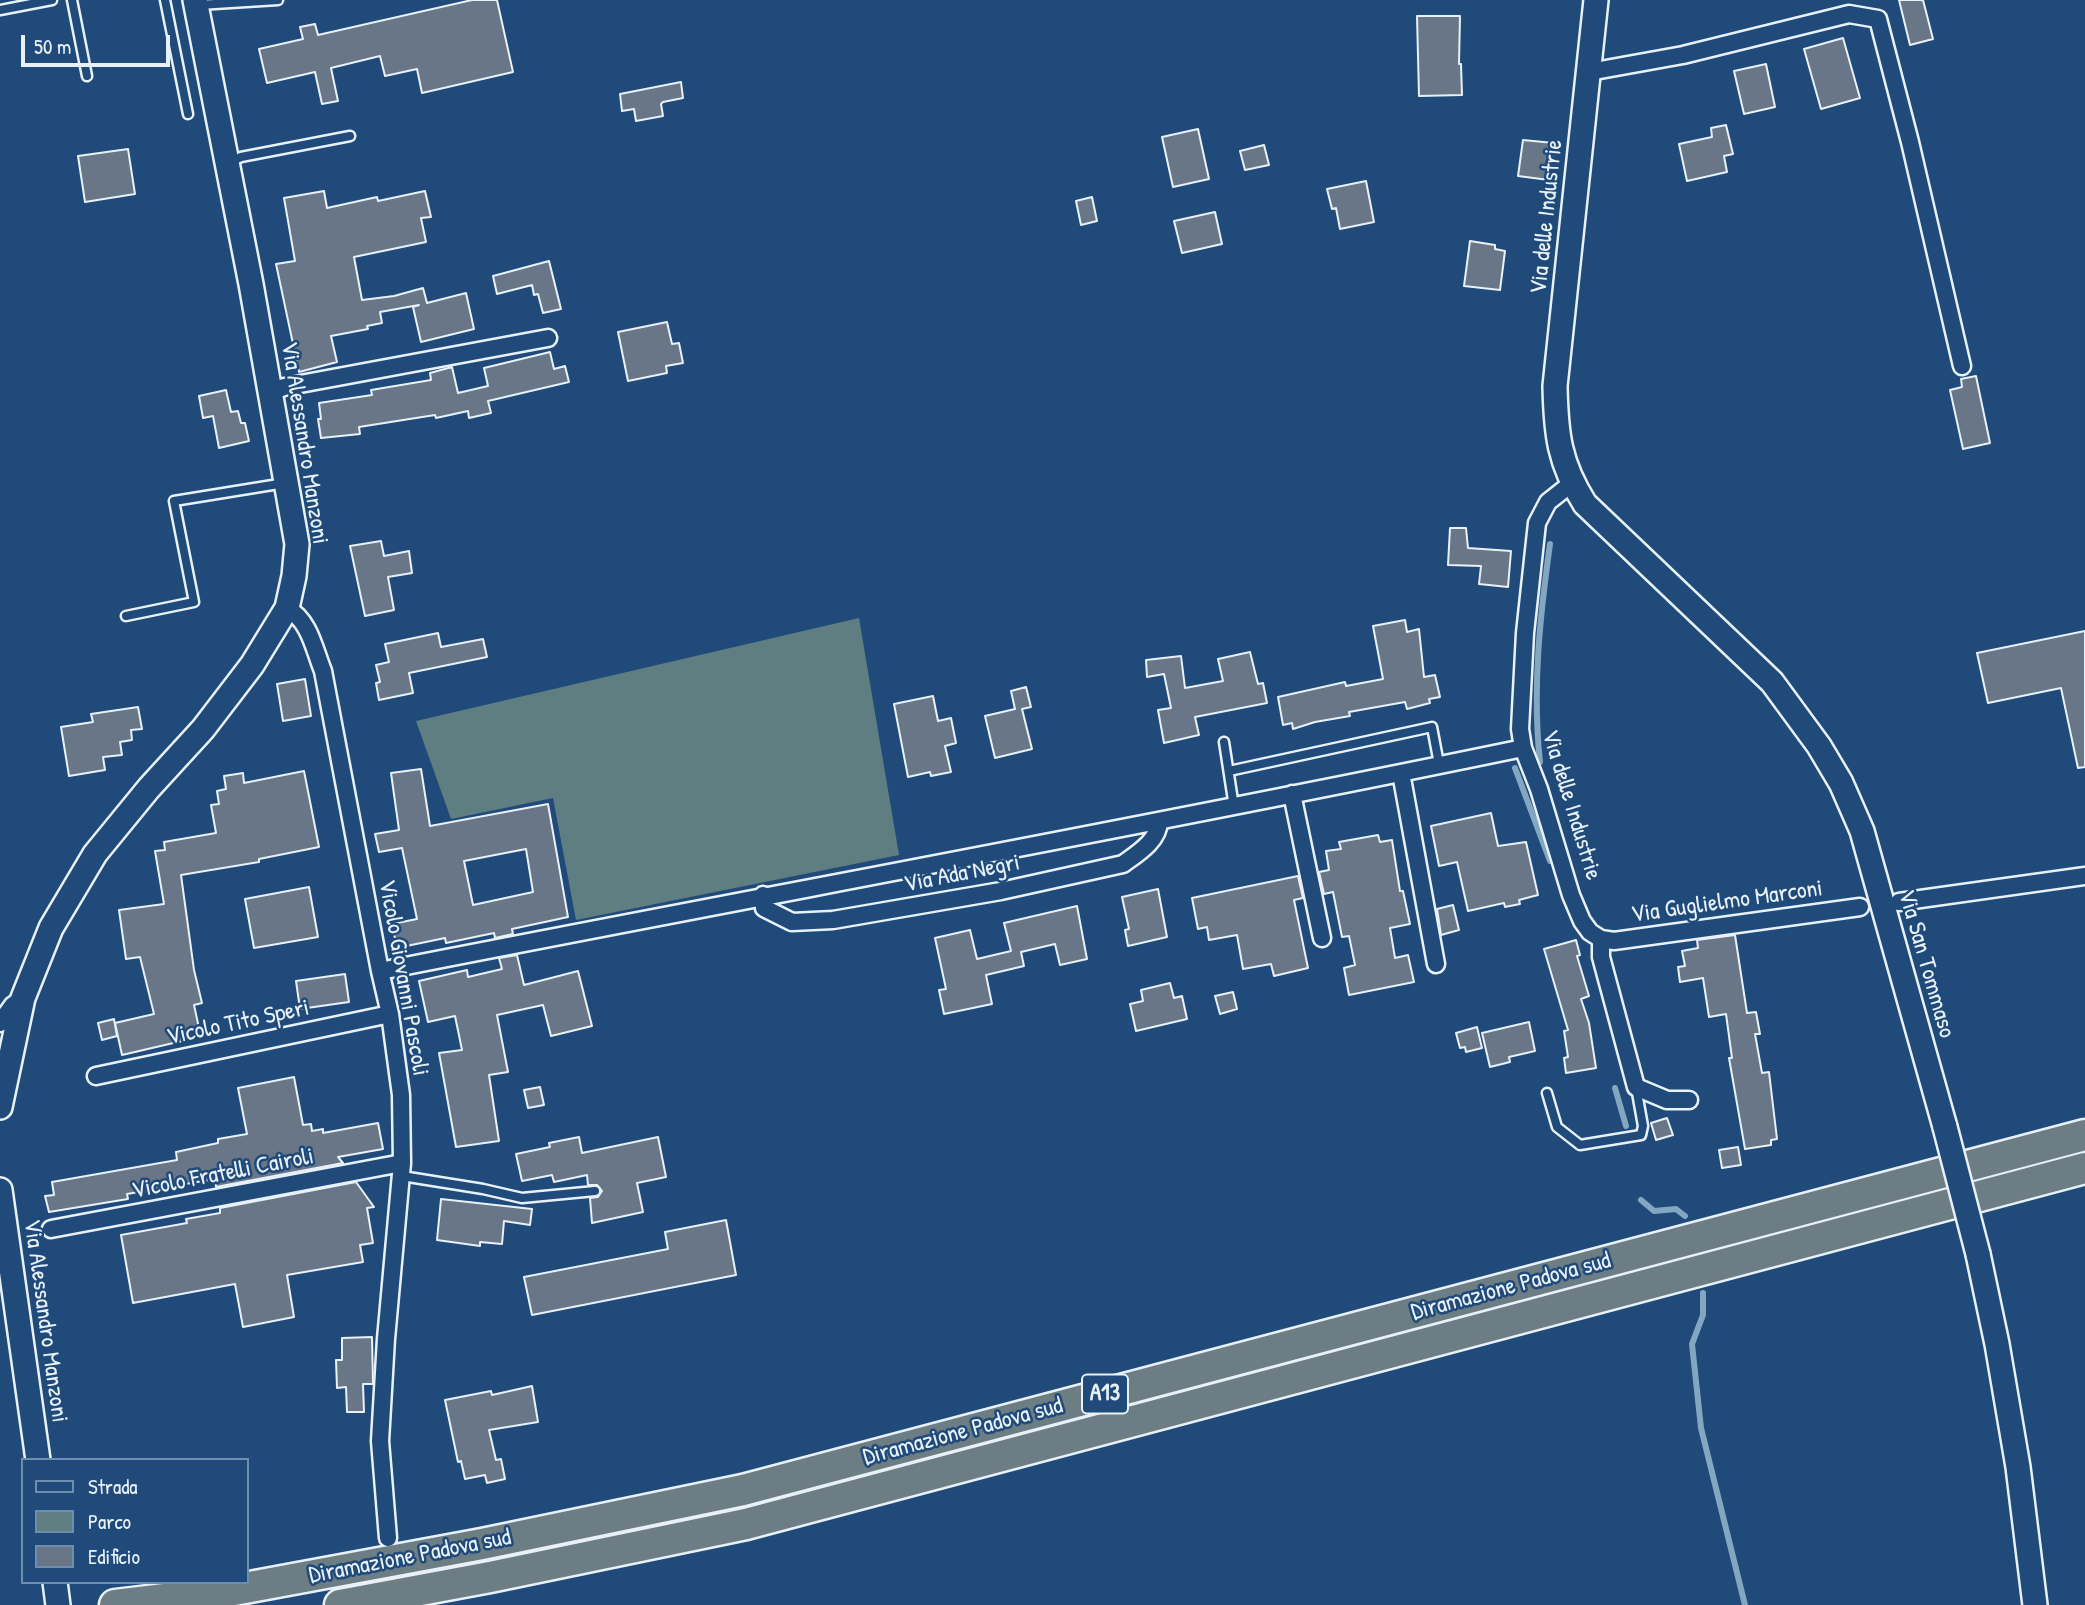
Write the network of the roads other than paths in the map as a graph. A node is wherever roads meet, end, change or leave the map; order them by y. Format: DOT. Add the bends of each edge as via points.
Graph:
graph roads {
  1 [pos="52,0"];
  2 [pos="72,0"];
  3 [pos="166,0"];
  4 [pos="278,0"];
  5 [pos="1596,0"];
  6 [pos="195,3"];
  7 [pos="0,10"];
  8 [pos="1589,72"];
  9 [pos="87,76"];
  10 [pos="188,114"];
  11 [pos="350,136"];
  12 [pos="227,163"];
  13 [pos="548,338"];
  14 [pos="1962,366"];
  15 [pos="271,392"];
  16 [pos="1557,439"];
  17 [pos="286,483"];
  18 [pos="1572,483"];
  19 [pos="287,608"];
  20 [pos="126,616"];
  21 [pos="1224,742"];
  22 [pos="1522,748"];
  23 [pos="1439,764"];
  24 [pos="1229,771"];
  25 [pos="1401,773"];
  26 [pos="1293,794"];
  27 [pos="1234,807"];
  28 [pos="1159,822"];
  29 [pos="2085,876"];
  30 [pos="763,895"];
  31 [pos="1899,901"];
  32 [pos="1860,907"];
  33 [pos="1322,938"];
  34 [pos="1601,939"];
  35 [pos="1437,964"];
  36 [pos="380,971"];
  37 [pos="23,998"];
  38 [pos="390,1014"];
  39 [pos="0,1023"];
  40 [pos="96,1076"];
  41 [pos="1636,1087"];
  42 [pos="1547,1093"];
  43 [pos="1689,1100"];
  44 [pos="0,1107"];
  45 [pos="2085,1135"];
  46 [pos="2085,1168"];
  47 [pos="402,1170"];
  48 [pos="0,1190"];
  49 [pos="595,1191"];
  50 [pos="51,1229"];
  51 [pos="38,1458"];
  52 [pos="388,1538"];
  53 [pos="55,1584"];
  54 [pos="58,1605"];
  55 [pos="115,1605"];
  56 [pos="340,1605"];
  57 [pos="2035,1605"];
  1 -- 7 [label="lane"];
  2 -- 9 [label="lane"];
  3 -- 10 [label="lane"];
  4 -- 6 [label="lane"];
  5 -- 8 [label="street, Via delle Industrie"];
  6 -- 12 [label="street, Via Alessandro Manzoni"];
  8 -- 14 [label="street" via="1683,55 1849,14 1878,19"];
  8 -- 16 [label="street, Via delle Industrie" via="1555,386"];
  11 -- 12 [label="lane"];
  12 -- 15 [label="street, Via Alessandro Manzoni"];
  13 -- 15 [label="street"];
  15 -- 17 [label="street, Via Alessandro Manzoni"];
  16 -- 18 [label="street, Via San Tommaso"];
  17 -- 19 [label="street, Via Alessandro Manzoni" via="297,544"];
  17 -- 20 [label="lane" via="174,501 194,602"];
  18 -- 22 [label="street, Via delle Industrie" via="1548,502 1537,523 1525,633"];
  18 -- 57 [label="street, Via San Tommaso, bridge" via="1585,504 1772,682 1819,746 1862,831 1978,1254 2018,1467"];
  19 -- 36 [label="street, Vicolo Giovanni Pascoli" via="307,627 323,671"];
  19 -- 37 [label="street, Via Alessandro Manzoni" via="252,665 203,729 95,854 51,928"];
  21 -- 24 [label="lane"];
  22 -- 23 [label="street, Via Ada Negri"];
  22 -- 34 [label="street, Via delle Industrie" via="1575,903 1590,932"];
  23 -- 24 [label="lane" via="1432,727"];
  23 -- 25 [label="street, Via Ada Negri"];
  24 -- 27 [label="lane"];
  25 -- 26 [label="street, Via Ada Negri"];
  25 -- 35 [label="street"];
  26 -- 27 [label="street, Via Ada Negri"];
  26 -- 33 [label="street"];
  27 -- 28 [label="street, Via Ada Negri"];
  28 -- 30 [label="street, Via Ada Negri"];
  28 -- 30 [label="street, Via Ada Negri" via="1150,843 1123,864 916,907 792,922 764,908"];
  29 -- 31 [label="street"];
  30 -- 36 [label="street, Via Ada Negri"];
  32 -- 34 [label="street, Via Guglielmo Marconi" via="1614,941"];
  34 -- 41 [label="street" via="1601,957"];
  36 -- 38 [label="street, Vicolo Giovanni Pascoli"];
  37 -- 39 [label="street"];
  37 -- 44 [label="street, Via Alessandro Manzoni"];
  38 -- 40 [label="street, Vicolo Tito Speri"];
  38 -- 47 [label="street, Vicolo Giovanni Pascoli" via="401,1095"];
  41 -- 42 [label="lane" via="1641,1135 1580,1145 1557,1127"];
  41 -- 43 [label="street" via="1667,1100"];
  45 -- 55 [label="highway, Diramazione Padova sud / A13" via="743,1490 236,1590"];
  46 -- 56 [label="highway, Diramazione Padova sud / A13" via="746,1524"];
  47 -- 49 [label="lane" via="522,1198"];
  47 -- 50 [label="street, Vicolo Fratelli Cairoli"];
  47 -- 52 [label="street, Vicolo Giovanni Pascoli" via="380,1441"];
  48 -- 51 [label="street, Via Alessandro Manzoni"];
  53 -- 54 [label="street"];
}
